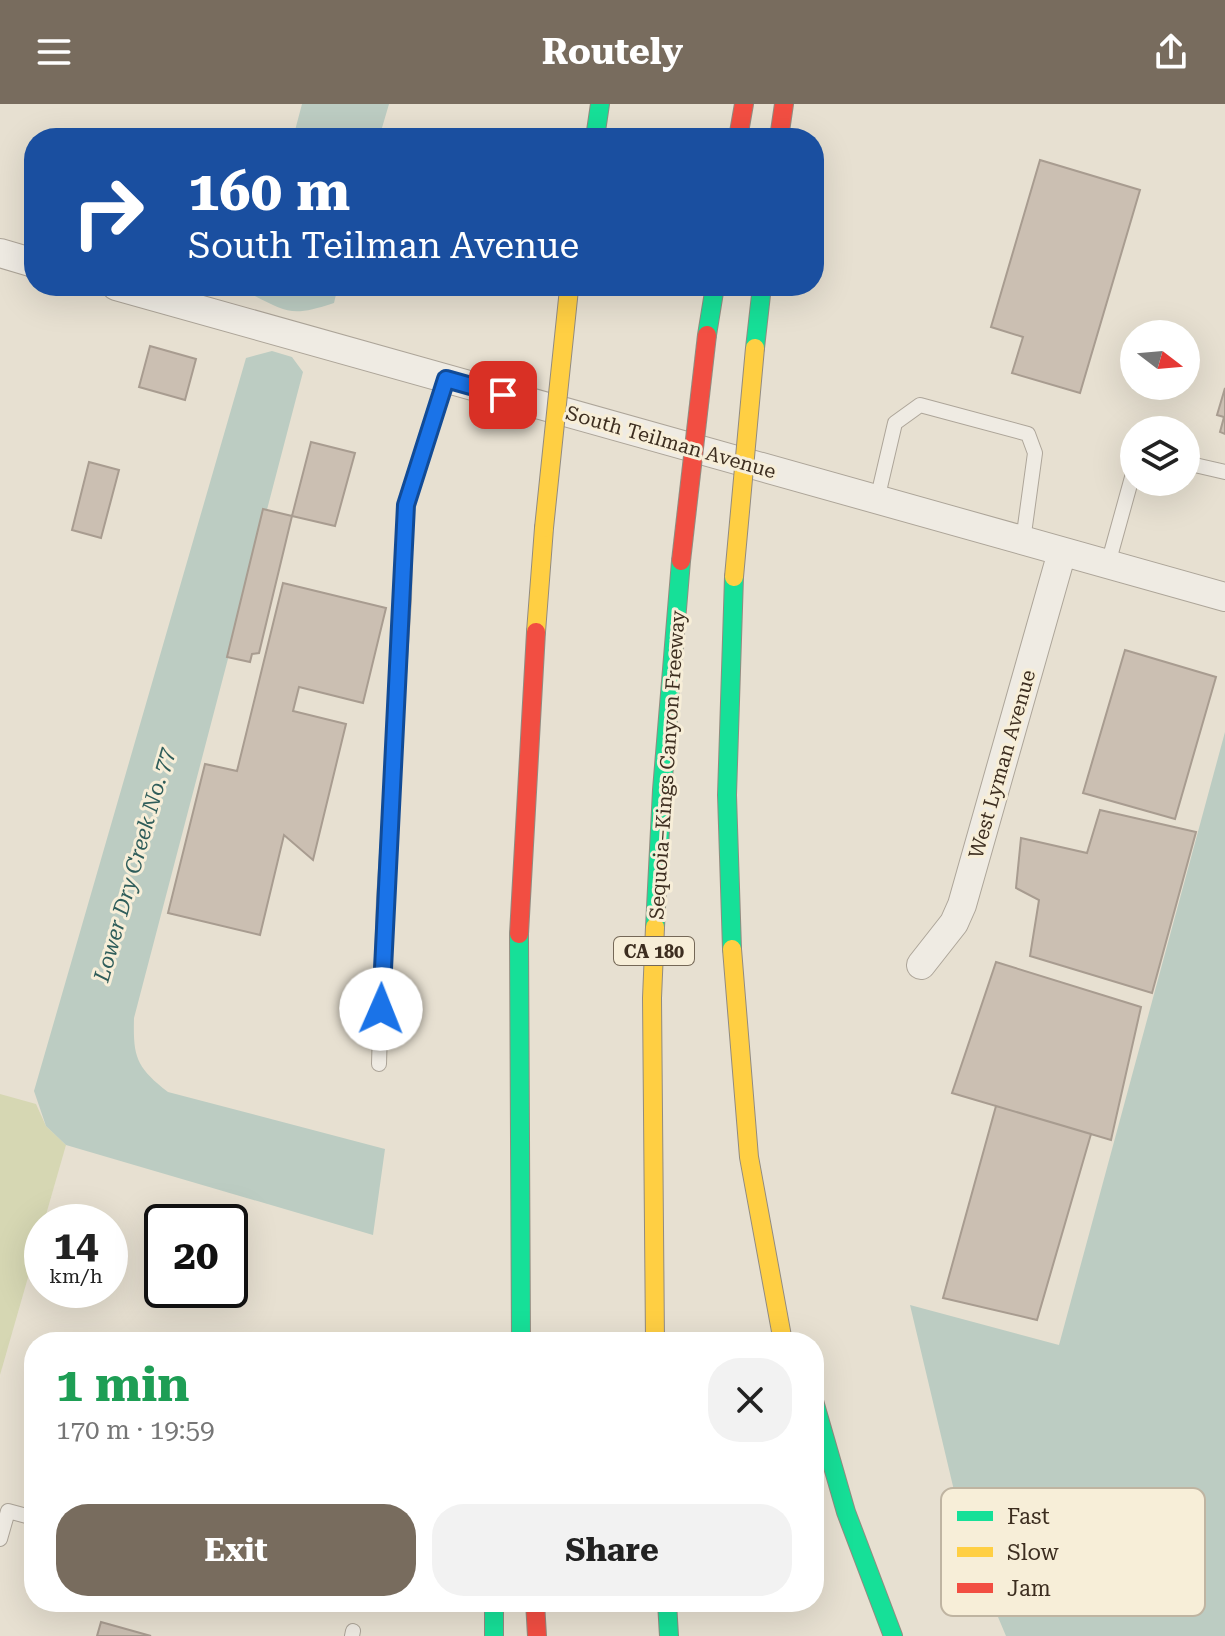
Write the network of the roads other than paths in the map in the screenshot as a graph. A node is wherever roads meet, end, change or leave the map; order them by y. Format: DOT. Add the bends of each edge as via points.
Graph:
graph roads {
  1 [pos="600,104"];
  2 [pos="744,104"];
  3 [pos="784,104"];
  4 [pos="596,128"];
  5 [pos="740,128"];
  6 [pos="780,128"];
  7 [pos="0,253"];
  8 [pos="24,260"];
  9 [pos="152,296"];
  10 [pos="568,296"];
  11 [pos="713,296"];
  12 [pos="761,296"];
  13 [pos="446,379"];
  14 [pos="1200,466"];
  15 [pos="1225,472"];
  16 [pos="1127,496"];
  17 [pos="877,500"];
  18 [pos="1023,541"];
  19 [pos="1062,552"];
  20 [pos="1108,564"];
  21 [pos="1225,597"];
  22 [pos="921,965"];
  23 [pos="517,981"];
  24 [pos="736,1005"];
  25 [pos="379,1064"];
  26 [pos="501,1326"];
  27 [pos="521,1332"];
  28 [pos="655,1332"];
  29 [pos="781,1332"];
  30 [pos="797,1332"];
  31 [pos="824,1436"];
  32 [pos="824,1501"];
  33 [pos="24,1515"];
  34 [pos="831,1526"];
  35 [pos="0,1539"];
  36 [pos="494,1612"];
  37 [pos="536,1612"];
  38 [pos="668,1612"];
  39 [pos="494,1636"];
  40 [pos="537,1636"];
  41 [pos="669,1636"];
  42 [pos="893,1636"];
  1 -- 4 [label="highway"];
  2 -- 5 [label="highway"];
  3 -- 6 [label="highway"];
  7 -- 8 [label="street"];
  9 -- 13 [label="street, South Teilman Avenue"];
  10 -- 23 [label="highway, bridge" via="526,758"];
  11 -- 28 [label="highway, Sequoia–Kings Canyon Freeway / CA 180, bridge" via="681,561 662,790 652,998"];
  12 -- 24 [label="highway, bridge" via="734,577 726,799"];
  13 -- 17 [label="street, South Teilman Avenue"];
  13 -- 25 [label="lane" via="406,505"];
  14 -- 15 [label="lane"];
  16 -- 20 [label="lane"];
  17 -- 18 [label="street, South Teilman Avenue"];
  17 -- 18 [label="lane" via="895,423 920,405 1028,434 1035,453"];
  18 -- 19 [label="street, South Teilman Avenue"];
  19 -- 20 [label="street, South Teilman Avenue"];
  19 -- 22 [label="street, West Lyman Avenue" via="962,905"];
  20 -- 21 [label="street, South Teilman Avenue"];
  23 -- 26 [label="highway"];
  23 -- 27 [label="highway"];
  24 -- 29 [label="highway" via="749,1158"];
  24 -- 30 [label="highway"];
  31 -- 42 [label="highway" via="846,1512"];
  32 -- 34 [label="highway"];
  33 -- 35 [label="lane" via="8,1511"];
  36 -- 39 [label="highway"];
  37 -- 40 [label="highway"];
  38 -- 41 [label="highway"];
}
